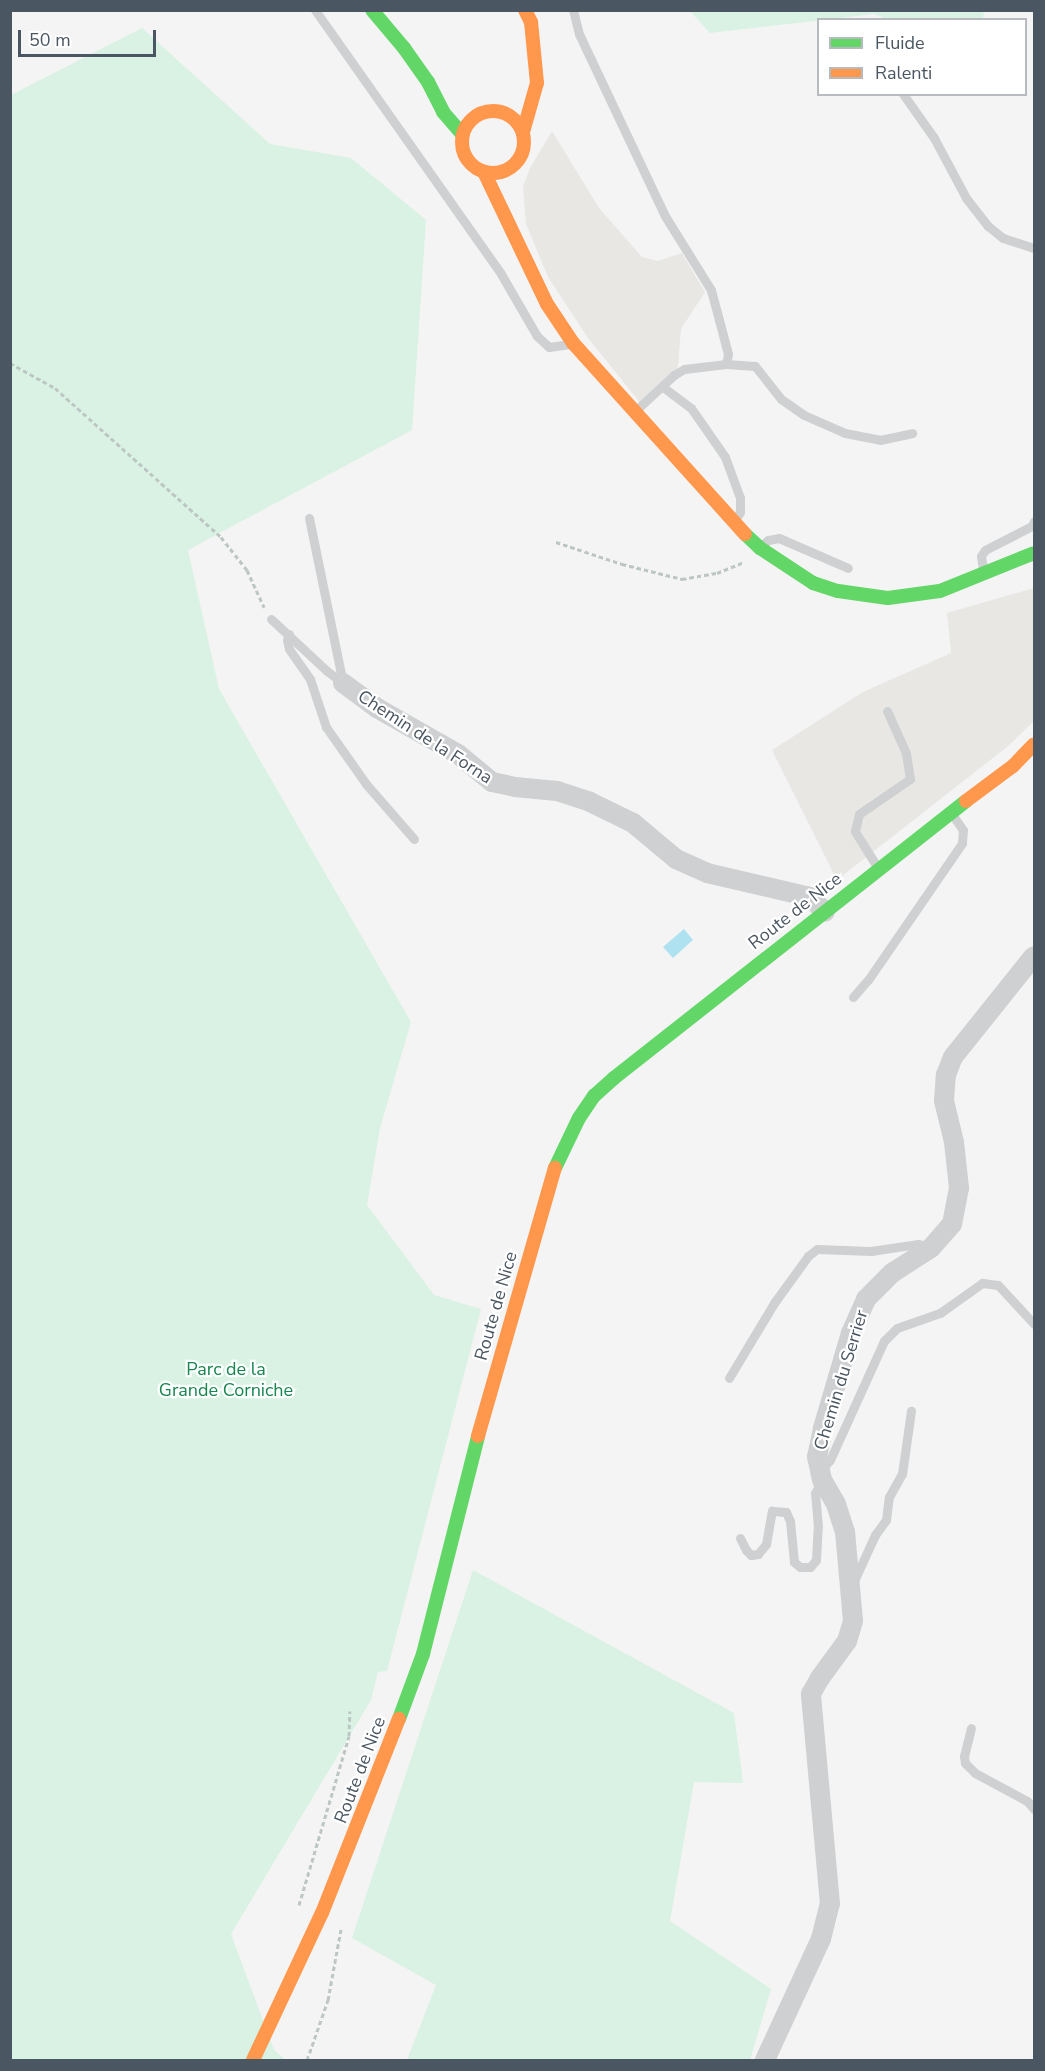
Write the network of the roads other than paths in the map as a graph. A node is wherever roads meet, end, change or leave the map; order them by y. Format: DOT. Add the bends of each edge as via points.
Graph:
graph roads {
  1 [pos="315,10"];
  2 [pos="372,10"];
  3 [pos="525,10"];
  4 [pos="573,10"];
  5 [pos="536,69"];
  6 [pos="428,82"];
  7 [pos="904,96"];
  8 [pos="511,104"];
  9 [pos="482,113"];
  10 [pos="523,132"];
  11 [pos="462,134"];
  12 [pos="517,163"];
  13 [pos="484,172"];
  14 [pos="514,180"];
  15 [pos="514,206"];
  16 [pos="514,230"];
  17 [pos="1035,248"];
  18 [pos="573,343"];
  19 [pos="726,364"];
  20 [pos="663,387"];
  21 [pos="633,413"];
  22 [pos="912,433"];
  23 [pos="309,518"];
  24 [pos="1035,521"];
  25 [pos="734,522"];
  26 [pos="760,548"];
  27 [pos="1035,553"];
  28 [pos="848,568"];
  29 [pos="984,573"];
  30 [pos="271,619"];
  31 [pos="289,634"];
  32 [pos="343,683"];
  33 [pos="887,711"];
  34 [pos="1035,744"];
  35 [pos="951,812"];
  36 [pos="414,839"];
  37 [pos="878,868"];
  38 [pos="825,912"];
  39 [pos="1035,956"];
  40 [pos="853,998"];
  41 [pos="931,1248"];
  42 [pos="1035,1323"];
  43 [pos="729,1378"];
  44 [pos="911,1411"];
  45 [pos="821,1476"];
  46 [pos="740,1538"];
  47 [pos="850,1588"];
  48 [pos="971,1728"];
  49 [pos="1035,1809"];
  50 [pos="252,2061"];
  51 [pos="765,2061"];
  1 -- 18 [label="lane" via="501,274 537,336 549,347"];
  2 -- 6 [label="main road"];
  3 -- 5 [label="main road" via="531,22"];
  4 -- 19 [label="lane" via="579,34 665,216 711,290 724,334"];
  5 -- 8 [label="main road" via="526,89"];
  5 -- 10 [label="main road" via="535,97"];
  6 -- 9 [label="main road"];
  6 -- 11 [label="main road" via="444,112"];
  7 -- 17 [label="lane" via="934,138 966,198 988,226 1003,238"];
  8 -- 9 [label="main road"];
  8 -- 10 [label="main road"];
  9 -- 11 [label="main road" via="473,117"];
  10 -- 12 [label="main road" via="524,143"];
  11 -- 13 [label="main road" via="463,153"];
  12 -- 13 [label="main road" via="502,172"];
  12 -- 14 [label="main road"];
  13 -- 16 [label="main road"];
  15 -- 16 [label="main road"];
  16 -- 18 [label="main road" via="547,304"];
  18 -- 21 [label="main road"];
  19 -- 20 [label="lane" via="684,369"];
  19 -- 22 [label="lane" via="755,366 781,399 804,415 845,433 880,440"];
  20 -- 21 [label="lane"];
  20 -- 25 [label="lane" via="691,408 725,457 740,498 740,513"];
  21 -- 25 [label="main road"];
  23 -- 32 [label="lane"];
  24 -- 29 [label="lane" via="985,550 981,556"];
  25 -- 26 [label="main road"];
  26 -- 28 [label="lane" via="768,540 779,538"];
  26 -- 29 [label="main road" via="813,582 863,596 888,598 940,591"];
  27 -- 29 [label="main road"];
  30 -- 31 [label="lane, Chemin de la Forna"];
  31 -- 32 [label="lane, Chemin de la Forna"];
  31 -- 36 [label="lane" via="289,649 310,679 326,727 366,784"];
  32 -- 38 [label="street, Chemin de la Forna" via="377,708 458,754 492,782 556,791 591,802 633,824 676,859 707,873 810,897"];
  33 -- 37 [label="lane" via="906,753 910,778 859,814 855,831"];
  34 -- 35 [label="main road, Route de Nice" via="1013,766"];
  35 -- 37 [label="main road, Route de Nice"];
  35 -- 40 [label="lane" via="963,830 962,843"];
  37 -- 38 [label="main road, Route de Nice"];
  38 -- 50 [label="main road, Route de Nice" via="614,1078 594,1096 565,1143 549,1184 484,1410 423,1654 322,1913"];
  39 -- 41 [label="street, Chemin du Serrier" via="953,1057 946,1074 944,1101 959,1188 952,1224"];
  41 -- 43 [label="lane" via="918,1244 871,1251 818,1250 808,1256"];
  41 -- 45 [label="street, Chemin du Serrier" via="892,1273 867,1299 851,1333 823,1428 817,1457"];
  42 -- 45 [label="lane" via="998,1285 982,1283 940,1313 897,1328 884,1341"];
  44 -- 47 [label="lane" via="902,1474 889,1497 886,1520"];
  45 -- 46 [label="lane" via="816,1492 816,1560 810,1566 800,1567 794,1562 786,1512 772,1511 766,1544 758,1554 751,1555"];
  45 -- 47 [label="street" via="845,1532"];
  47 -- 51 [label="street" via="853,1621 847,1641 811,1694 830,1884 828,1918"];
  48 -- 49 [label="lane" via="965,1763"];
}
